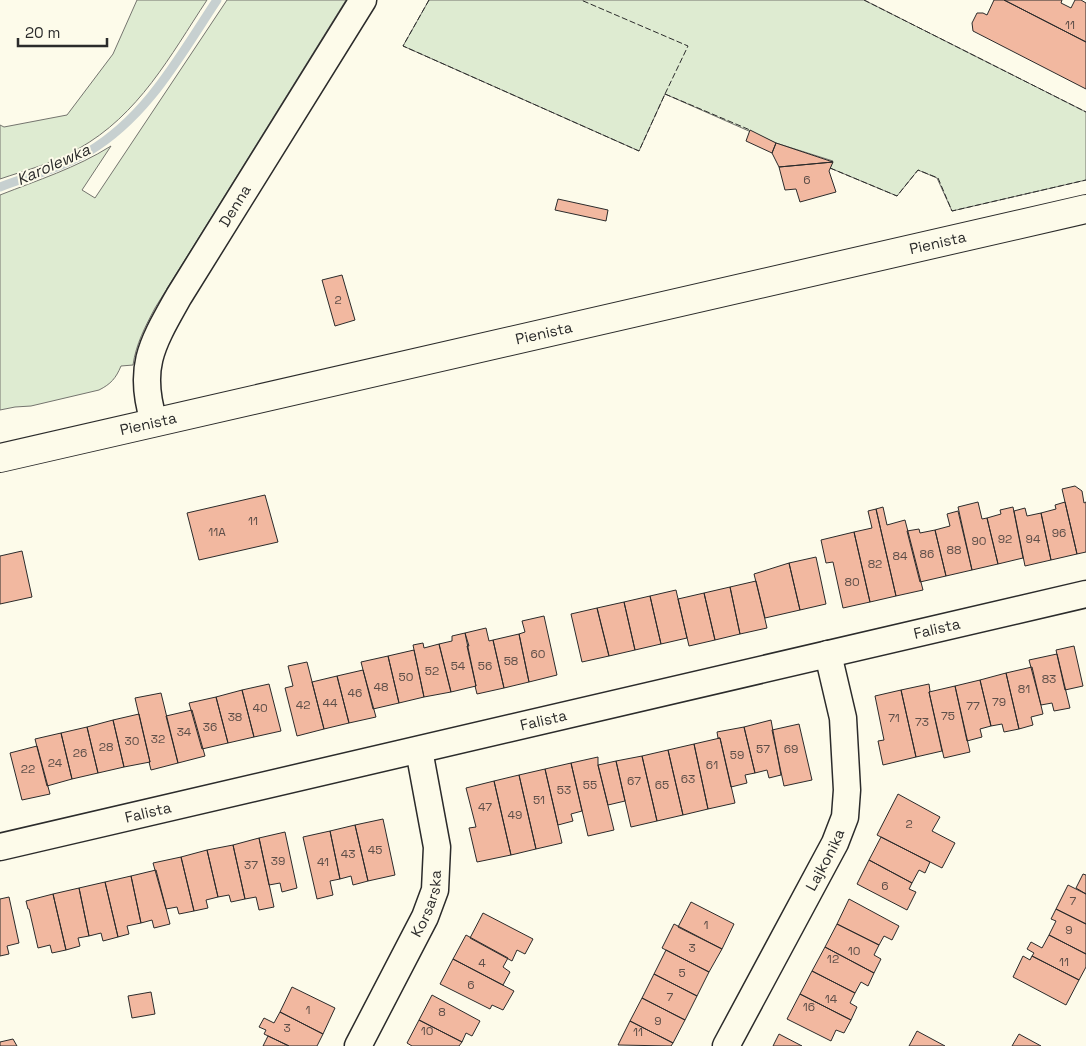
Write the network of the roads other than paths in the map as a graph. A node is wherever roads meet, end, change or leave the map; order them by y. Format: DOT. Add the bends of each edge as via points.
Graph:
graph roads {
  1 [pos="363,0"];
  2 [pos="1086,209"];
  3 [pos="154,422"];
  4 [pos="0,458"];
  5 [pos="1086,594"];
  6 [pos="828,654"];
  7 [pos="419,750"];
  8 [pos="0,847"];
  9 [pos="358,1046"];
  10 [pos="726,1046"];
  1 -- 3 [label="street, Denna" via="157,334 146,383"];
  2 -- 3 [label="street, Pienista"];
  3 -- 4 [label="street, Pienista"];
  5 -- 6 [label="street, Falista"];
  6 -- 7 [label="street, Falista"];
  6 -- 10 [label="street, Lajkonika" via="843,718 847,790 845,817 835,843"];
  7 -- 8 [label="street, Falista"];
  7 -- 9 [label="street, Korsarska" via="437,847 435,890 425,917"];
}
